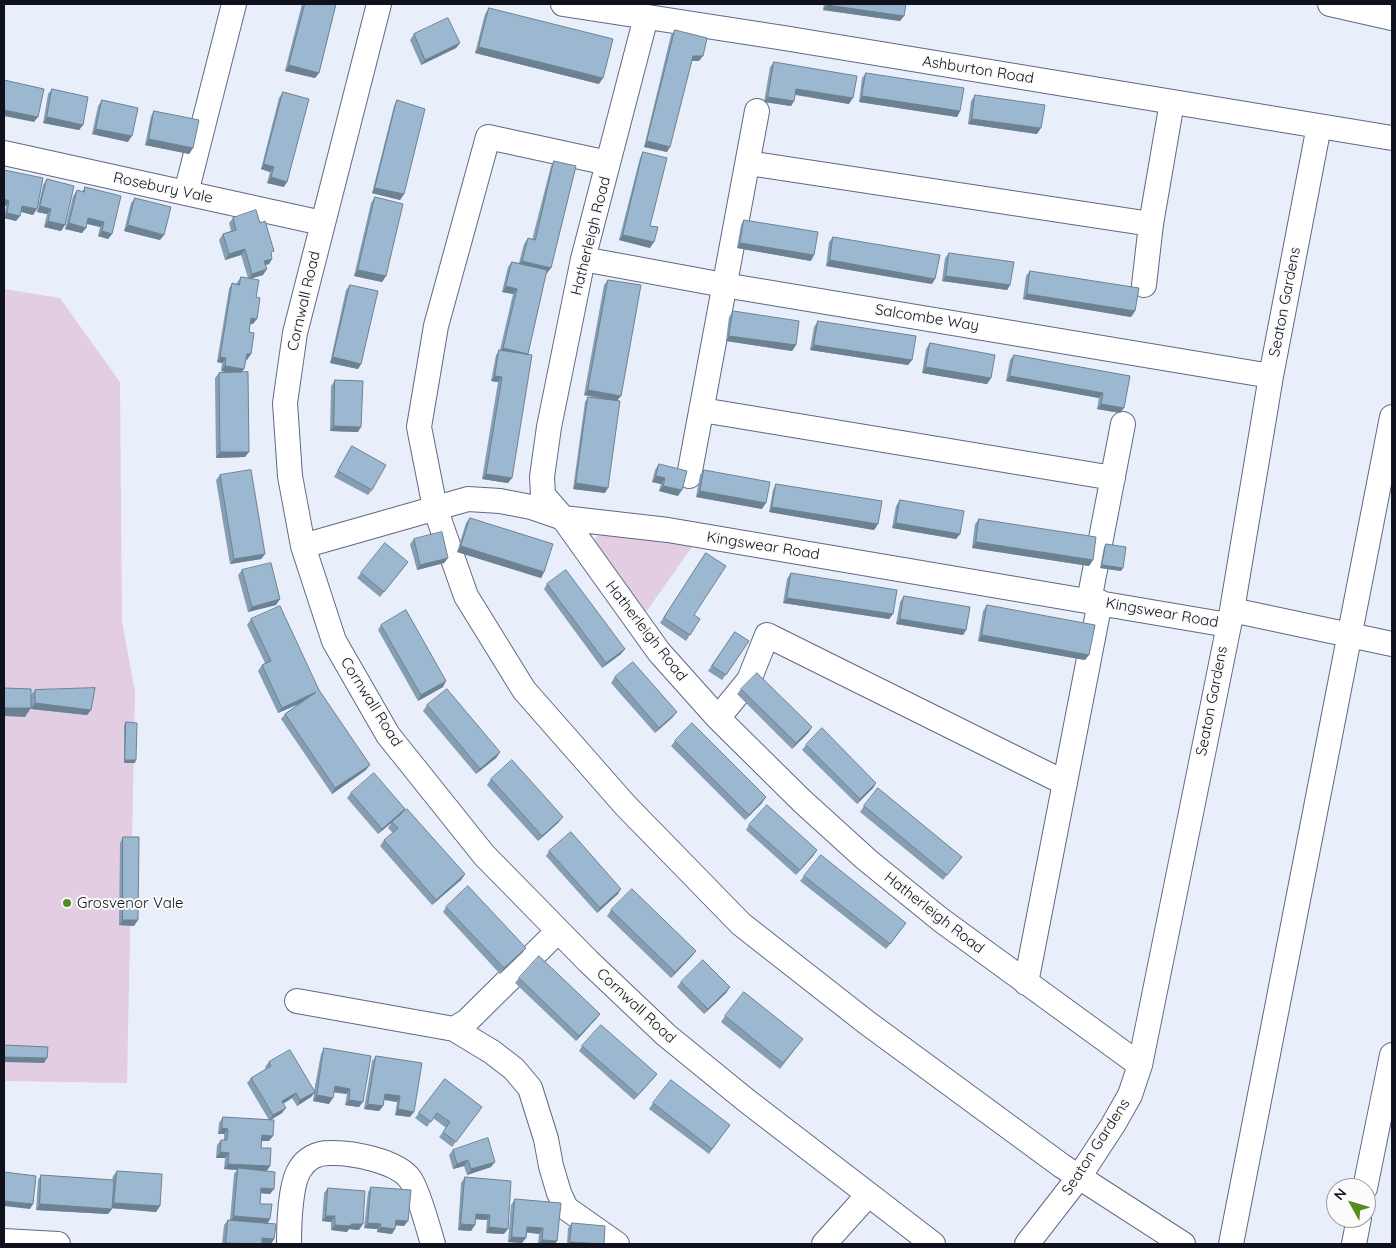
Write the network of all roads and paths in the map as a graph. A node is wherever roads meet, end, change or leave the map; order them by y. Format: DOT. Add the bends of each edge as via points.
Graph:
graph roads {
  1 [pos="234,4"];
  2 [pos="379,4"];
  3 [pos="563,4"];
  4 [pos="1330,4"];
  5 [pos="646,17"];
  6 [pos="1392,18"];
  7 [pos="1172,102"];
  8 [pos="757,111"];
  9 [pos="1319,126"];
  10 [pos="1392,138"];
  11 [pos="4,153"];
  12 [pos="608,163"];
  13 [pos="748,163"];
  14 [pos="186,193"];
  15 [pos="322,223"];
  16 [pos="1151,224"];
  17 [pos="584,259"];
  18 [pos="724,284"];
  19 [pos="1144,285"];
  20 [pos="1271,376"];
  21 [pos="702,410"];
  22 [pos="1392,417"];
  23 [pos="1123,424"];
  24 [pos="689,476"];
  25 [pos="1113,478"];
  26 [pos="435,508"];
  27 [pos="563,518"];
  28 [pos="303,546"];
  29 [pos="1095,602"];
  30 [pos="1230,617"];
  31 [pos="1350,635"];
  32 [pos="1392,644"];
  33 [pos="718,718"];
  34 [pos="1065,783"];
  35 [pos="558,931"];
  36 [pos="1026,983"];
  37 [pos="297,1002"];
  38 [pos="454,1029"];
  39 [pos="1392,1055"];
  40 [pos="1140,1065"];
  41 [pos="1078,1177"];
  42 [pos="1367,1178"];
  43 [pos="868,1195"];
  44 [pos="1357,1228"];
  45 [pos="4,1241"];
  46 [pos="32,1244"];
  47 [pos="58,1244"];
  48 [pos="289,1244"];
  49 [pos="434,1244"];
  50 [pos="616,1244"];
  51 [pos="824,1244"];
  52 [pos="934,1244"];
  53 [pos="1027,1244"];
  54 [pos="1183,1244"];
  55 [pos="1231,1244"];
  56 [pos="1354,1244"];
  1 -- 14 [label="street"];
  2 -- 15 [label="street, Cornwall Road"];
  3 -- 5 [label="street, Ashburton Road"];
  4 -- 6 [label="street"];
  5 -- 7 [label="street, Ashburton Road"];
  5 -- 12 [label="street, Hatherleigh Road"];
  7 -- 9 [label="street, Ashburton Road"];
  7 -- 16 [label="street"];
  8 -- 13 [label="street"];
  9 -- 10 [label="street, Ashburton Road"];
  9 -- 20 [label="street, Seaton Gardens"];
  11 -- 14 [label="street, Rosebury Vale"];
  12 -- 17 [label="street, Hatherleigh Road"];
  12 -- 26 [label="street" via="488,137 436,326 419,426"];
  13 -- 16 [label="street"];
  13 -- 18 [label="street"];
  14 -- 15 [label="street, Rosebury Vale"];
  15 -- 28 [label="street, Cornwall Road" via="295,333 284,403 290,476"];
  16 -- 19 [label="street"];
  17 -- 18 [label="street, Salcombe Way"];
  17 -- 27 [label="street, Hatherleigh Road" via="549,427 542,477 542,495"];
  18 -- 20 [label="street, Salcombe Way"];
  18 -- 21 [label="street"];
  20 -- 30 [label="street, Seaton Gardens"];
  21 -- 24 [label="street"];
  21 -- 25 [label="street"];
  22 -- 31 [label="street"];
  23 -- 25 [label="street"];
  25 -- 29 [label="street"];
  26 -- 27 [label="street, Kingswear Road" via="468,499 500,501"];
  26 -- 28 [label="street, Kingswear Road"];
  26 -- 41 [label="street" via="466,596 524,690 625,805 741,924 866,1022"];
  27 -- 29 [label="street, Kingswear Road" via="668,530"];
  27 -- 33 [label="street, Hatherleigh Road" via="659,652"];
  28 -- 35 [label="street, Cornwall Road" via="334,641 388,735 484,855"];
  29 -- 30 [label="street, Kingswear Road"];
  29 -- 34 [label="street"];
  30 -- 31 [label="street, Kingswear Road"];
  30 -- 40 [label="street, Seaton Gardens"];
  31 -- 32 [label="street, Kingswear Road"];
  31 -- 55 [label="street"];
  33 -- 34 [label="street" via="749,680 767,635"];
  33 -- 36 [label="street, Hatherleigh Road" via="867,860"];
  34 -- 36 [label="street"];
  35 -- 38 [label="street" via="467,1021"];
  35 -- 43 [label="street, Cornwall Road" via="666,1035"];
  36 -- 40 [label="street, Hatherleigh Road"];
  37 -- 38 [label="street"];
  38 -- 50 [label="street" via="500,1057 530,1088 559,1194 566,1208"];
  39 -- 42 [label="street"];
  40 -- 41 [label="street, Seaton Gardens" via="1130,1095"];
  41 -- 53 [label="street, Seaton Gardens"];
  41 -- 54 [label="street"];
  43 -- 51 [label="street"];
  43 -- 52 [label="street, Cornwall Road"];
  44 -- 56 [label="street"];
  45 -- 46 [label="street"];
  46 -- 47 [label="street"];
  48 -- 49 [label="street" via="291,1206 299,1170 311,1157 328,1153 368,1157 400,1170 411,1180"];
}
